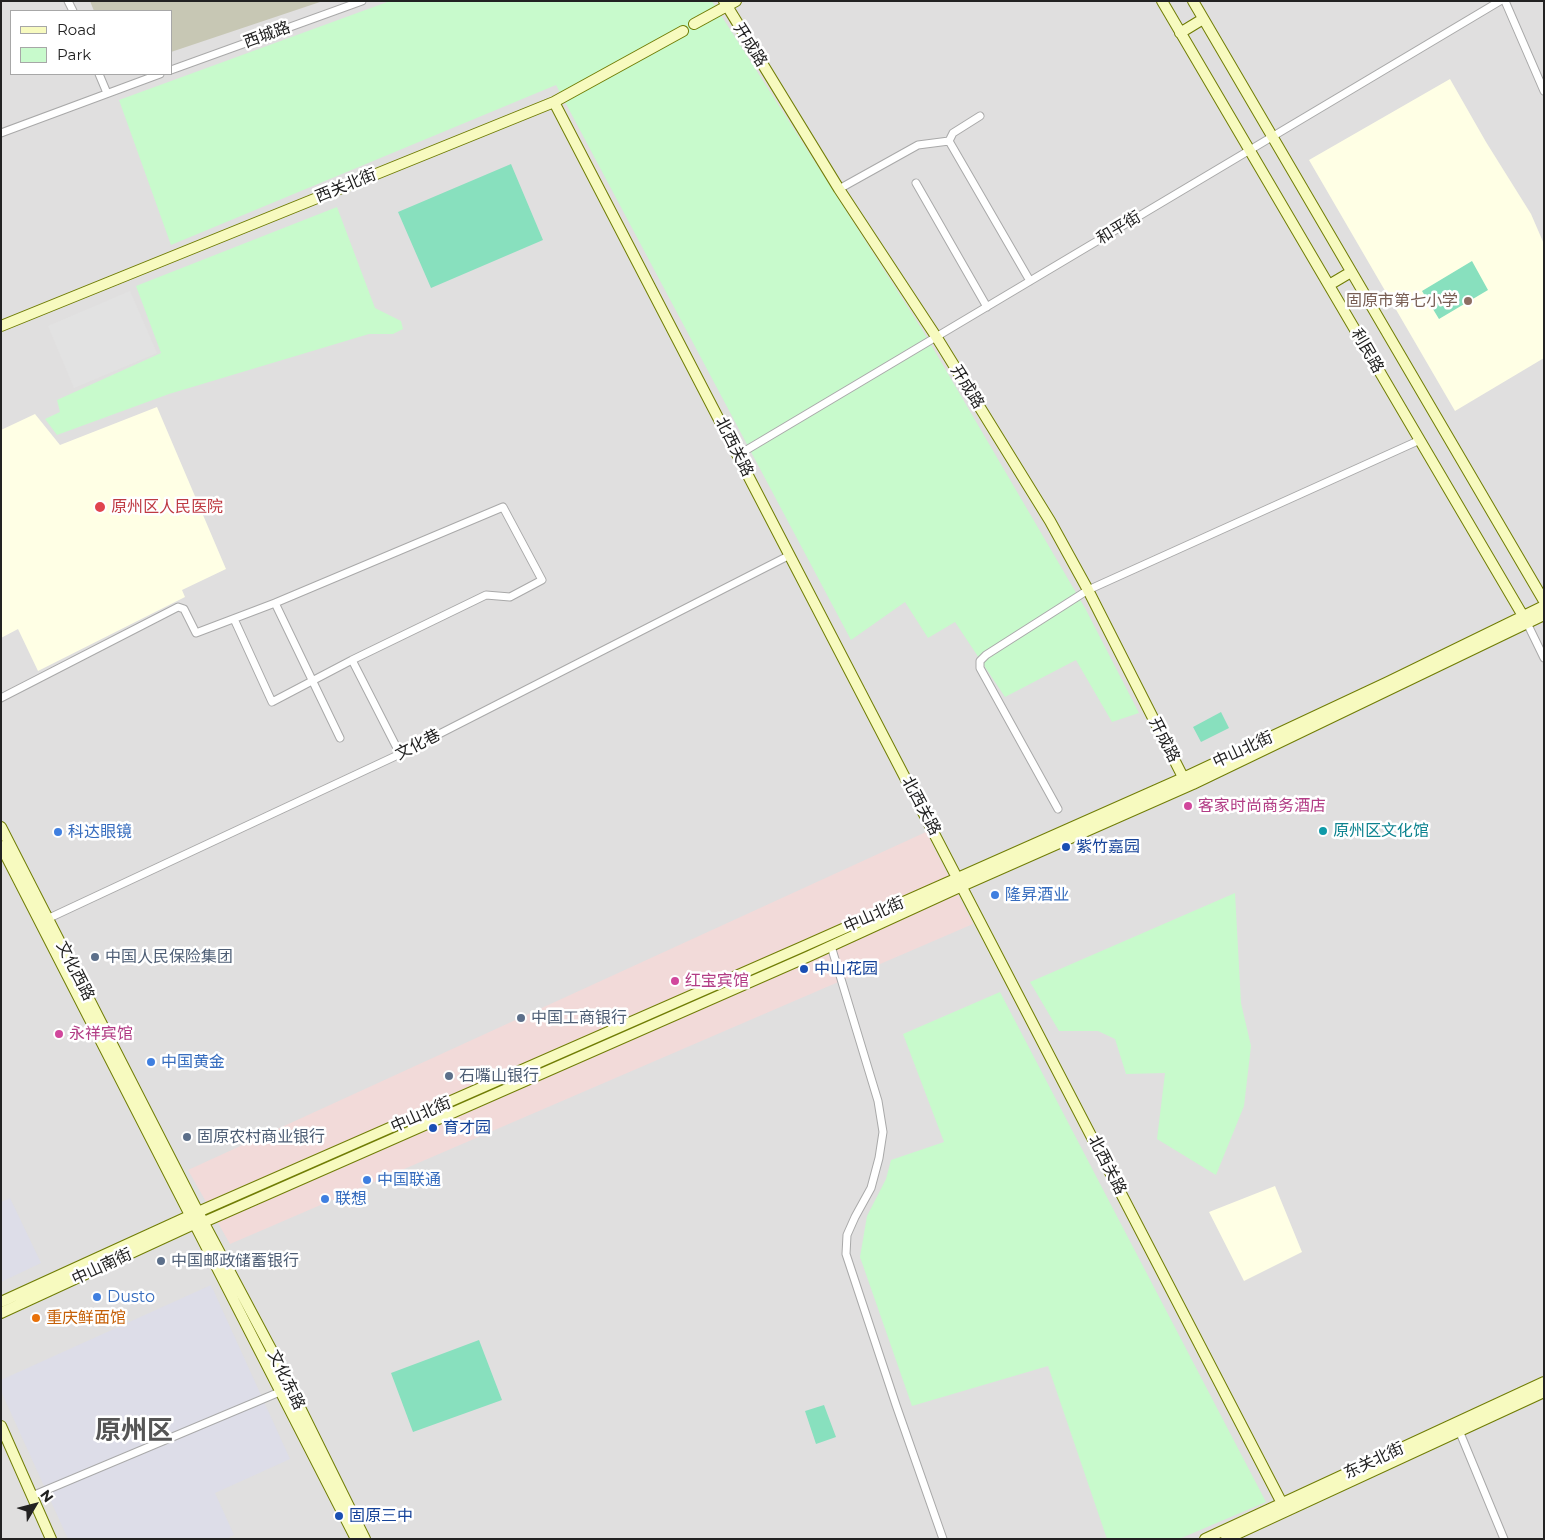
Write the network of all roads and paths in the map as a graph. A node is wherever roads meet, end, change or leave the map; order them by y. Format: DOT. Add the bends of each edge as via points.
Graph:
graph roads {
  1 [pos="362,1"];
  2 [pos="1162,1"];
  3 [pos="1193,1"];
  4 [pos="1500,1"];
  5 [pos="1505,1"];
  6 [pos="729,3"];
  7 [pos="1203,19"];
  8 [pos="694,24"];
  9 [pos="683,31"];
  10 [pos="1180,32"];
  11 [pos="172,70"];
  12 [pos="99,75"];
  13 [pos="157,75"];
  14 [pos="1544,91"];
  15 [pos="107,92"];
  16 [pos="554,102"];
  17 [pos="980,116"];
  18 [pos="1,133"];
  19 [pos="1272,137"];
  20 [pos="949,142"];
  21 [pos="1250,150"];
  22 [pos="916,183"];
  23 [pos="839,189"];
  24 [pos="1351,272"];
  25 [pos="1030,281"];
  26 [pos="1329,285"];
  27 [pos="987,306"];
  28 [pos="1,326"];
  29 [pos="936,338"];
  30 [pos="1420,440"];
  31 [pos="738,455"];
  32 [pos="790,555"];
  33 [pos="1088,590"];
  34 [pos="1544,601"];
  35 [pos="275,603"];
  36 [pos="1544,606"];
  37 [pos="1544,615"];
  38 [pos="234,619"];
  39 [pos="1525,620"];
  40 [pos="1544,658"];
  41 [pos="352,660"];
  42 [pos="312,680"];
  43 [pos="1,698"];
  44 [pos="340,738"];
  45 [pos="400,754"];
  46 [pos="1185,782"];
  47 [pos="1058,809"];
  48 [pos="2,829"];
  49 [pos="1,846"];
  50 [pos="960,882"];
  51 [pos="44,921"];
  52 [pos="831,946"];
  53 [pos="197,1218"];
  54 [pos="1,1302"];
  55 [pos="1,1313"];
  56 [pos="1544,1382"];
  57 [pos="282,1391"];
  58 [pos="1544,1392"];
  59 [pos="1,1426"];
  60 [pos="1457,1427"];
  61 [pos="32,1496"];
  62 [pos="1284,1507"];
  63 [pos="51,1539"];
  64 [pos="356,1539"];
  65 [pos="365,1539"];
  66 [pos="943,1539"];
  67 [pos="1205,1539"];
  68 [pos="1226,1539"];
  69 [pos="1504,1539"];
  1 -- 11 [label="street, 西城路"];
  2 -- 10 [label="street, 利民路"];
  3 -- 7 [label="street, 利民路"];
  4 -- 19 [label="street, 和平街"];
  5 -- 14 [label="street"];
  6 -- 8 [label="street"];
  6 -- 23 [label="street, 开成路"];
  7 -- 10 [label="street"];
  7 -- 19 [label="street, 利民路"];
  9 -- 16 [label="street, 西关北街"];
  10 -- 21 [label="street, 利民路"];
  12 -- 15 [label="street"];
  13 -- 15 [label="street"];
  15 -- 18 [label="street"];
  16 -- 28 [label="street, 西关北街"];
  16 -- 31 [label="street, 北西关路"];
  17 -- 20 [label="street" via="953,133"];
  19 -- 21 [label="street, 和平街"];
  19 -- 24 [label="street, 利民路"];
  20 -- 23 [label="street" via="918,145"];
  20 -- 25 [label="street"];
  21 -- 25 [label="street, 和平街"];
  21 -- 26 [label="street, 利民路"];
  22 -- 27 [label="street"];
  23 -- 29 [label="street, 开成路"];
  24 -- 26 [label="street"];
  24 -- 34 [label="street, 利民路"];
  25 -- 27 [label="street, 和平街"];
  26 -- 30 [label="street, 利民路"];
  27 -- 29 [label="street, 和平街"];
  29 -- 31 [label="street, 和平街"];
  29 -- 33 [label="street, 开成路" via="1050,522"];
  30 -- 33 [label="street"];
  30 -- 39 [label="street, 利民路"];
  31 -- 32 [label="street, 北西关路"];
  32 -- 45 [label="street, 文化巷"];
  32 -- 50 [label="street, 北西关路"];
  33 -- 46 [label="street, 开成路"];
  33 -- 47 [label="street" via="980,661 980,668"];
  35 -- 38 [label="street"];
  35 -- 41 [label="street" via="503,507 542,580 510,597 486,595"];
  35 -- 42 [label="street"];
  36 -- 39 [label="street, 中山北街"];
  37 -- 39 [label="street, 中山北街"];
  38 -- 42 [label="street" via="272,702"];
  38 -- 43 [label="street" via="196,633 184,609 178,607"];
  39 -- 40 [label="street"];
  39 -- 46 [label="street, 中山北街" via="1388,682"];
  41 -- 42 [label="street"];
  41 -- 45 [label="street"];
  42 -- 44 [label="street"];
  45 -- 51 [label="street, 文化巷"];
  46 -- 50 [label="street, 中山北街"];
  48 -- 51 [label="street, 文化西路"];
  49 -- 51 [label="street, 文化西路"];
  50 -- 52 [label="street, 中山北街"];
  50 -- 53 [label="street, 中山北街"];
  50 -- 62 [label="street, 北西关路"];
  51 -- 53 [label="street, 文化西路"];
  52 -- 53 [label="street, 中山北街"];
  52 -- 66 [label="street" via="878,1101 883,1132 871,1188 847,1235 846,1254"];
  53 -- 54 [label="street, 中山南街"];
  53 -- 55 [label="street, 中山南街"];
  53 -- 57 [label="street, 文化东路"];
  53 -- 65 [label="street, 文化东路" via="271,1349"];
  56 -- 60 [label="street, 东关北街"];
  57 -- 61 [label="street"];
  57 -- 64 [label="street, 文化东路"];
  58 -- 60 [label="street, 东关北街"];
  59 -- 61 [label="street"];
  60 -- 62 [label="street, 东关北街"];
  60 -- 69 [label="street"];
  61 -- 63 [label="street"];
  62 -- 67 [label="street, 东关北街"];
  62 -- 68 [label="street, 东关北街"];
}
